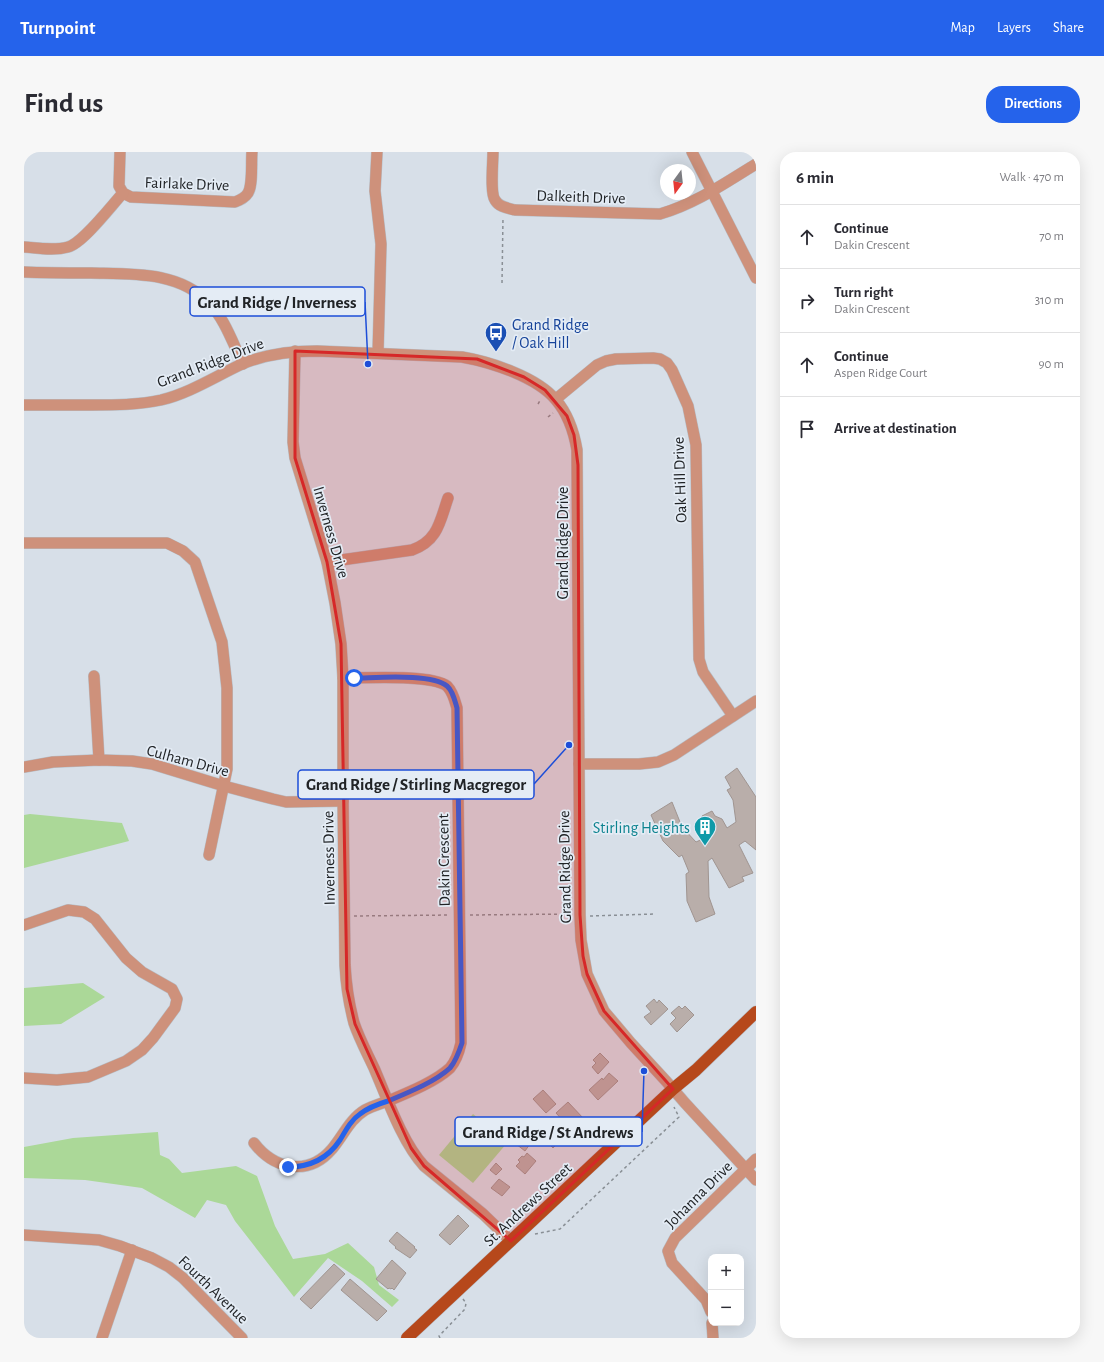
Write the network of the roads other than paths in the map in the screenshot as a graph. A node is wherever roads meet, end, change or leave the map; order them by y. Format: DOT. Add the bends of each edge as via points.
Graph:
graph roads {
  1 [pos="120,152"];
  2 [pos="252,152"];
  3 [pos="377,152"];
  4 [pos="494,152"];
  5 [pos="692,152"];
  6 [pos="756,164"];
  7 [pos="713,191"];
  8 [pos="123,193"];
  9 [pos="24,247"];
  10 [pos="24,272"];
  11 [pos="756,278"];
  12 [pos="295,351"];
  13 [pos="378,353"];
  14 [pos="243,364"];
  15 [pos="556,399"];
  16 [pos="24,405"];
  17 [pos="448,498"];
  18 [pos="24,543"];
  19 [pos="327,562"];
  20 [pos="94,676"];
  21 [pos="343,678"];
  22 [pos="756,701"];
  23 [pos="733,716"];
  24 [pos="99,760"];
  25 [pos="579,764"];
  26 [pos="24,767"];
  27 [pos="224,786"];
  28 [pos="343,801"];
  29 [pos="209,855"];
  30 [pos="24,925"];
  31 [pos="756,1012"];
  32 [pos="24,1078"];
  33 [pos="673,1089"];
  34 [pos="388,1101"];
  35 [pos="254,1143"];
  36 [pos="756,1159"];
  37 [pos="746,1170"];
  38 [pos="756,1180"];
  39 [pos="24,1235"];
  40 [pos="511,1241"];
  41 [pos="132,1250"];
  42 [pos="708,1305"];
  43 [pos="712,1326"];
  44 [pos="102,1338"];
  45 [pos="242,1338"];
  46 [pos="407,1338"];
  47 [pos="713,1338"];
  1 -- 8 [label="street, Fairlake Drive" via="119,186"];
  2 -- 8 [label="street, Fairlake Drive" via="248,194 235,202 131,197"];
  3 -- 13 [label="street" via="375,190 381,244"];
  4 -- 7 [label="street, Dalkeith Drive" via="493,191 495,200 503,208 660,214 678,209"];
  5 -- 7 [label="street"];
  6 -- 7 [label="street, Dalkeith Drive"];
  7 -- 11 [label="street"];
  8 -- 9 [label="street" via="76,244 56,249"];
  10 -- 14 [label="street" via="151,275 180,283 194,290 221,318"];
  12 -- 13 [label="street, Grand Ridge Drive"];
  12 -- 14 [label="street, Grand Ridge Drive" via="278,353"];
  12 -- 19 [label="street, Inverness Drive" via="295,458"];
  13 -- 15 [label="street, Grand Ridge Drive" via="477,359 524,376"];
  14 -- 16 [label="street, Grand Ridge Drive" via="184,392 139,404"];
  15 -- 23 [label="street, Oak Hill Drive" via="597,365 611,360 660,359 672,370 688,406 696,445 699,660 703,672"];
  15 -- 25 [label="street, Grand Ridge Drive" via="567,416 577,450"];
  17 -- 19 [label="street" via="436,531 422,547"];
  18 -- 27 [label="street" via="167,543 183,551 195,562 222,642 227,688 227,769"];
  19 -- 21 [label="street, Inverness Drive" via="341,644"];
  20 -- 24 [label="street"];
  21 -- 28 [label="street, Inverness Drive"];
  21 -- 34 [label="street, Dakin Crescent" via="434,680 447,686 457,708 462,1043 458,1056 450,1067 436,1078"];
  22 -- 23 [label="street"];
  23 -- 25 [label="street" via="674,755 658,762"];
  24 -- 26 [label="street, Culham Drive" via="53,762"];
  24 -- 27 [label="street, Culham Drive" via="152,764"];
  25 -- 33 [label="street, Grand Ridge Drive" via="581,934 587,974 604,1011"];
  27 -- 28 [label="street, Culham Drive" via="286,802"];
  27 -- 29 [label="street"];
  28 -- 34 [label="street, Inverness Drive" via="347,989 355,1024"];
  30 -- 32 [label="street" via="68,910 84,912 95,919 126,958 142,972 172,989 177,999 175,1008 153,1038 126,1062 88,1077 57,1080"];
  31 -- 33 [label="main road, St. Andrews Street"];
  33 -- 37 [label="street, Grand Ridge Drive"];
  33 -- 40 [label="main road, St. Andrews Street"];
  34 -- 35 [label="street, Dakin Crescent" via="359,1114 331,1151 308,1165 288,1167 279,1164 260,1151"];
  34 -- 40 [label="street, Inverness Drive" via="411,1148 424,1166 484,1214"];
  36 -- 37 [label="street, Johanna Drive"];
  37 -- 38 [label="street, Grand Ridge Drive"];
  37 -- 42 [label="street, Johanna Drive" via="674,1238 668,1251 672,1263"];
  39 -- 41 [label="street, Fourth Avenue" via="99,1240"];
  40 -- 46 [label="main road, St. Andrews Street"];
  41 -- 44 [label="street"];
  41 -- 45 [label="street, Fourth Avenue" via="169,1267"];
  43 -- 47 [label="street"];
}
